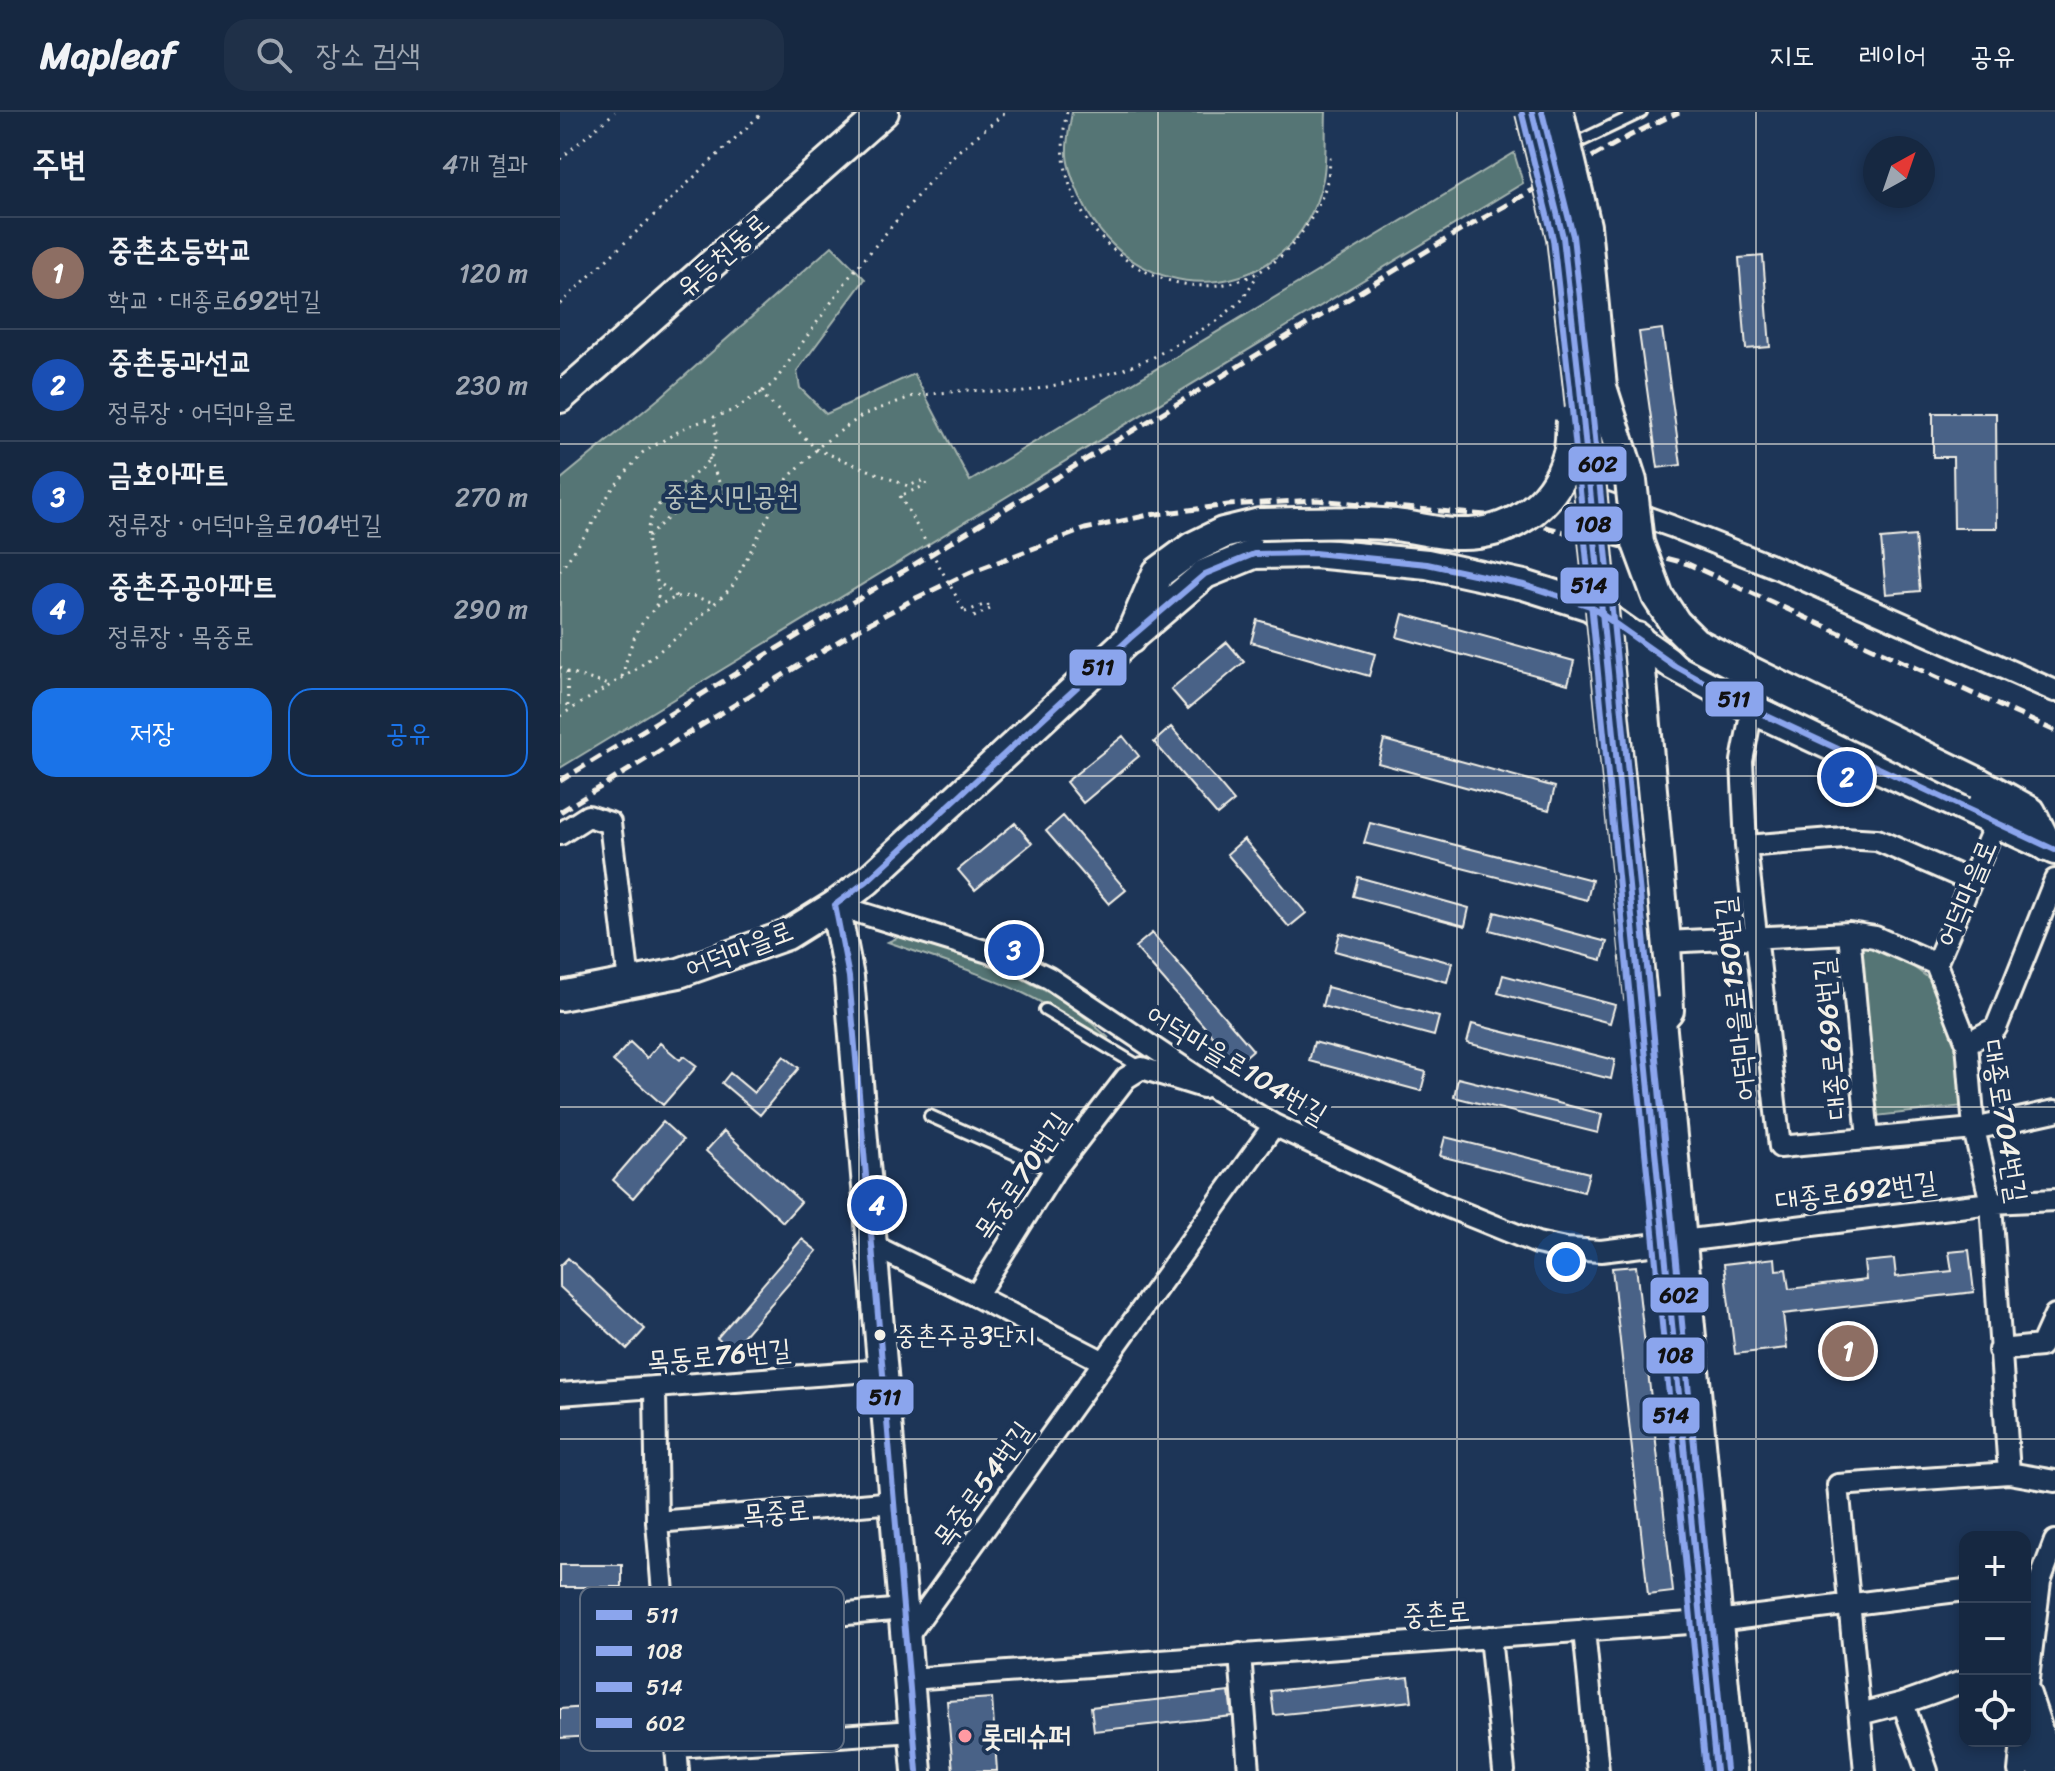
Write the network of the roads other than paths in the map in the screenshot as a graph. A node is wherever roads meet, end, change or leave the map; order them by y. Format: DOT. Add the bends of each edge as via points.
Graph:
graph roads {
  1 [pos="884,112"];
  2 [pos="1518,112"];
  3 [pos="1532,112"];
  4 [pos="1558,112"];
  5 [pos="1641,112"];
  6 [pos="1590,388"];
  7 [pos="560,398"];
  8 [pos="1567,489"];
  9 [pos="1590,606"];
  10 [pos="1130,638"];
  11 [pos="1637,638"];
  12 [pos="2055,691"];
  13 [pos="1752,709"];
  14 [pos="1996,822"];
  15 [pos="560,834"];
  16 [pos="1746,846"];
  17 [pos="2051,848"];
  18 [pos="2055,880"];
  19 [pos="1971,881"];
  20 [pos="835,905"];
  21 [pos="1849,933"];
  22 [pos="1755,937"];
  23 [pos="1665,942"];
  24 [pos="1936,964"];
  25 [pos="629,982"];
  26 [pos="560,996"];
  27 [pos="1045,1010"];
  28 [pos="1651,1010"];
  29 [pos="1967,1043"];
  30 [pos="1142,1068"];
  31 [pos="1218,1091"];
  32 [pos="2055,1111"];
  33 [pos="930,1116"];
  34 [pos="1274,1125"];
  35 [pos="1974,1129"];
  36 [pos="1868,1139"];
  37 [pos="1780,1147"];
  38 [pos="1054,1171"];
  39 [pos="2055,1200"];
  40 [pos="1991,1203"];
  41 [pos="1673,1243"];
  42 [pos="872,1245"];
  43 [pos="976,1296"];
  44 [pos="2055,1315"];
  45 [pos="1999,1350"];
  46 [pos="1104,1362"];
  47 [pos="883,1370"];
  48 [pos="655,1389"];
  49 [pos="560,1394"];
  50 [pos="2009,1473"];
  51 [pos="2055,1481"];
  52 [pos="895,1502"];
  53 [pos="657,1522"];
  54 [pos="2055,1541"];
  55 [pos="2033,1582"];
  56 [pos="662,1587"];
  57 [pos="1959,1591"];
  58 [pos="1850,1604"];
  59 [pos="2031,1607"];
  60 [pos="904,1609"];
  61 [pos="844,1614"];
  62 [pos="1709,1622"];
  63 [pos="1584,1630"];
  64 [pos="1490,1637"];
  65 [pos="906,1638"];
  66 [pos="1240,1654"];
  67 [pos="910,1679"];
  68 [pos="1959,1683"];
  69 [pos="1903,1703"];
  70 [pos="2031,1710"];
  71 [pos="1860,1714"];
  72 [pos="914,1731"];
  73 [pos="844,1736"];
  74 [pos="2021,1747"];
  75 [pos="676,1751"];
  76 [pos="678,1771"];
  77 [pos="917,1771"];
  78 [pos="1249,1771"];
  79 [pos="1504,1771"];
  80 [pos="1598,1771"];
  81 [pos="1716,1771"];
  82 [pos="1731,1771"];
  83 [pos="1865,1771"];
  84 [pos="1927,1771"];
  85 [pos="2019,1771"];
  86 [pos="2043,1771"];
  1 -- 7 [label="main road, 유등천동로"];
  2 -- 5 [label="lane" via="1541,160"];
  3 -- 6 [label="main road, bridge" via="1563,237"];
  4 -- 6 [label="main road, bridge" via="1585,226"];
  6 -- 10 [label="main road, bridge" via="1573,417 1560,479 1547,498 1511,525 1488,533 1455,534 1332,522 1260,524 1223,533 1158,573"];
  6 -- 17 [label="main road, bridge" via="1618,434 1631,481 1638,543 1658,597 1695,643 2030,812"];
  6 -- 28 [label="main road, bridge"];
  8 -- 12 [label="street" via="1782,570"];
  9 -- 10 [label="main road, 어덕마을로" via="1427,564 1314,553 1254,554 1205,574"];
  9 -- 11 [label="main road, 어덕마을로"];
  9 -- 28 [label="main road"];
  10 -- 20 [label="main road, 어덕마을로"];
  11 -- 13 [label="main road, 어덕마을로"];
  11 -- 23 [label="main road"];
  13 -- 14 [label="main road, 어덕마을로"];
  13 -- 16 [label="street, 어덕마을로150번길" via="1742,761"];
  14 -- 17 [label="main road, 어덕마을로"];
  14 -- 19 [label="street, 어덕마을로"];
  15 -- 25 [label="street" via="588,816 610,823"];
  16 -- 19 [label="street" via="1877,840"];
  16 -- 22 [label="street, 어덕마을로150번길"];
  18 -- 29 [label="street" via="1996,1028"];
  19 -- 24 [label="street, 어덕마을로"];
  20 -- 25 [label="main road, 어덕마을로" via="787,935 679,973"];
  20 -- 31 [label="street, 어덕마을로104번길" via="1008,958 1060,986"];
  20 -- 42 [label="main road" via="849,977"];
  21 -- 22 [label="street"];
  21 -- 24 [label="street" via="1875,937"];
  21 -- 36 [label="street, 대종로696번길"];
  22 -- 23 [label="street"];
  22 -- 37 [label="street, 어덕마을로150번길"];
  23 -- 28 [label="main road" via="1668,1010"];
  24 -- 29 [label="street, 대종로704번길"];
  25 -- 26 [label="main road, 어덕마을로"];
  27 -- 30 [label="lane"];
  28 -- 41 [label="main road"];
  29 -- 35 [label="street, 대종로704번길"];
  30 -- 31 [label="street"];
  30 -- 38 [label="street, 목중로70번길" via="1126,1078"];
  31 -- 34 [label="street, 어덕마을로104번길"];
  32 -- 35 [label="street, 대종로696번길"];
  33 -- 38 [label="lane"];
  34 -- 41 [label="street, 어덕마을로104번길" via="1537,1243 1601,1251"];
  34 -- 46 [label="street, 목중로54번길"];
  35 -- 36 [label="street, 대종로696번길"];
  35 -- 40 [label="street, 대종로704번길"];
  36 -- 37 [label="street, 대종로696번길"];
  38 -- 43 [label="street, 목중로70번길"];
  39 -- 40 [label="street, 대종로692번길"];
  40 -- 41 [label="street, 대종로692번길"];
  40 -- 45 [label="street, 대종로704번길"];
  41 -- 62 [label="main road"];
  42 -- 43 [label="street"];
  42 -- 47 [label="main road"];
  43 -- 46 [label="street"];
  44 -- 45 [label="street" via="2041,1346"];
  45 -- 50 [label="street, 대종로704번길"];
  46 -- 65 [label="street, 목중로54번길"];
  47 -- 48 [label="street, 목동로76번길"];
  47 -- 52 [label="main road"];
  48 -- 49 [label="street, 목동로76번길"];
  48 -- 53 [label="street"];
  50 -- 51 [label="street"];
  50 -- 58 [label="street" via="1838,1485"];
  52 -- 53 [label="street, 목중로"];
  52 -- 60 [label="main road"];
  53 -- 56 [label="street"];
  54 -- 55 [label="street"];
  55 -- 59 [label="street"];
  57 -- 58 [label="street, 중촌로"];
  58 -- 62 [label="street, 중촌로"];
  58 -- 71 [label="street"];
  60 -- 61 [label="street"];
  60 -- 65 [label="main road"];
  62 -- 63 [label="street, 중촌로"];
  62 -- 81 [label="main road"];
  62 -- 82 [label="main road"];
  63 -- 64 [label="street, 중촌로"];
  63 -- 80 [label="street"];
  64 -- 66 [label="street, 중촌로"];
  64 -- 79 [label="street"];
  65 -- 67 [label="main road"];
  66 -- 67 [label="street, 중촌로"];
  66 -- 78 [label="street"];
  67 -- 72 [label="main road"];
  68 -- 69 [label="street"];
  69 -- 71 [label="street"];
  69 -- 84 [label="street"];
  70 -- 86 [label="main road" via="2041,1740"];
  71 -- 83 [label="street"];
  72 -- 73 [label="street"];
  72 -- 77 [label="main road"];
  74 -- 85 [label="street"];
  75 -- 76 [label="street"];
}
